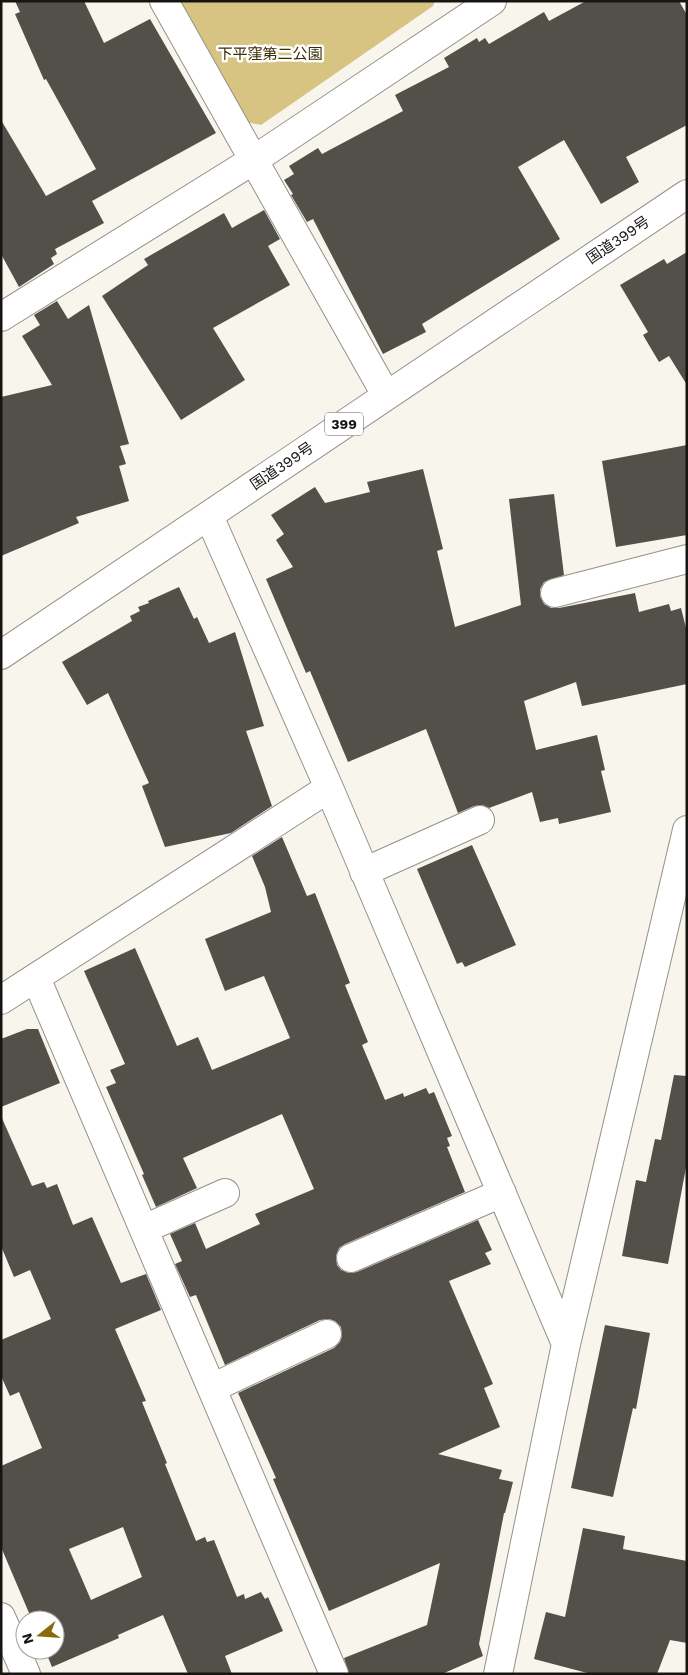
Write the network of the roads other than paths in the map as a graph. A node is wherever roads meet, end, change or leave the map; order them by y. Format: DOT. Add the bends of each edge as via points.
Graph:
graph roads {
  1 [pos="164,1"];
  2 [pos="475,6"];
  3 [pos="252,160"];
  4 [pos="687,194"];
  5 [pos="3,311"];
  6 [pos="386,396"];
  7 [pos="209,516"];
  8 [pos="687,558"];
  9 [pos="555,593"];
  10 [pos="1,654"];
  11 [pos="329,788"];
  12 [pos="480,820"];
  13 [pos="687,830"];
  14 [pos="364,872"];
  15 [pos="36,978"];
  16 [pos="1,1000"];
  17 [pos="502,1192"];
  18 [pos="225,1193"];
  19 [pos="144,1229"];
  20 [pos="351,1258"];
  21 [pos="328,1334"];
  22 [pos="566,1344"];
  23 [pos="212,1388"];
  24 [pos="1,1617"];
  25 [pos="26,1674"];
  26 [pos="334,1674"];
  27 [pos="498,1674"];
  1 -- 3 [label="main road"];
  2 -- 3 [label="main road"];
  3 -- 5 [label="main road"];
  3 -- 6 [label="main road"];
  4 -- 6 [label="main road, 国道399号 / 399"];
  6 -- 7 [label="main road, 国道399号 / 399"];
  7 -- 10 [label="main road, 国道399号 / 399"];
  7 -- 11 [label="main road"];
  8 -- 9 [label="main road"];
  11 -- 14 [label="main road"];
  11 -- 15 [label="main road"];
  12 -- 14 [label="main road"];
  13 -- 22 [label="main road"];
  14 -- 17 [label="main road"];
  15 -- 16 [label="main road"];
  15 -- 19 [label="main road"];
  17 -- 20 [label="main road"];
  17 -- 22 [label="main road"];
  18 -- 19 [label="main road"];
  19 -- 23 [label="main road"];
  21 -- 23 [label="main road"];
  22 -- 27 [label="main road"];
  23 -- 26 [label="main road"];
  24 -- 25 [label="main road"];
}
